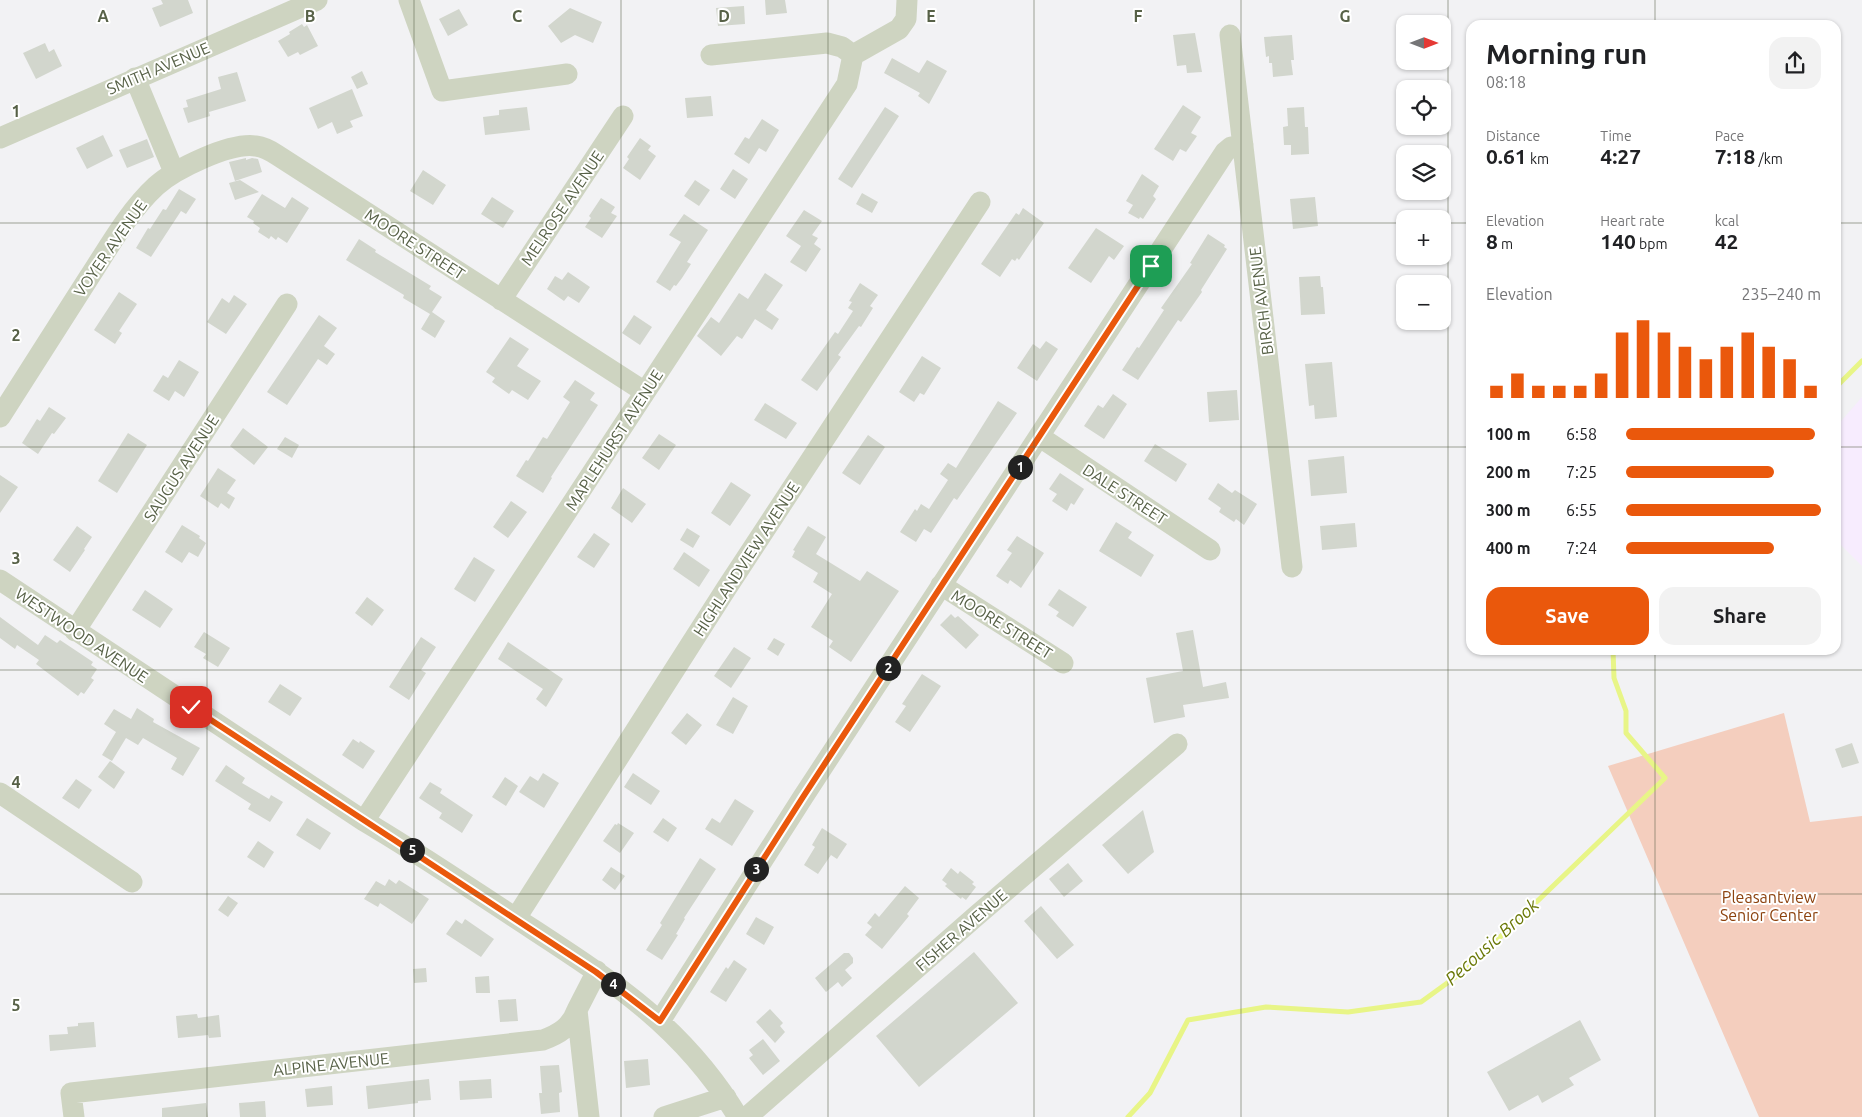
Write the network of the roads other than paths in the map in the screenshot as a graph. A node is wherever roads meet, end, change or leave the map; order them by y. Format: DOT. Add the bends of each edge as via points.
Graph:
graph roads {
  1 [pos="317,0"];
  2 [pos="409,0"];
  3 [pos="907,0"];
  4 [pos="1230,35"];
  5 [pos="711,55"];
  6 [pos="853,55"];
  7 [pos="567,74"];
  8 [pos="134,78"];
  9 [pos="623,116"];
  10 [pos="0,138"];
  11 [pos="1243,145"];
  12 [pos="174,172"];
  13 [pos="980,202"];
  14 [pos="501,300"];
  15 [pos="287,304"];
  16 [pos="645,392"];
  17 [pos="0,417"];
  18 [pos="1040,437"];
  19 [pos="1210,550"];
  20 [pos="1292,567"];
  21 [pos="0,580"];
  22 [pos="941,585"];
  23 [pos="75,631"];
  24 [pos="1063,663"];
  25 [pos="1177,744"];
  26 [pos="0,793"];
  27 [pos="364,821"];
  28 [pos="132,882"];
  29 [pos="516,918"];
  30 [pos="596,972"];
  31 [pos="577,1010"];
  32 [pos="660,1021"];
  33 [pos="726,1097"];
  34 [pos="74,1117"];
  35 [pos="589,1117"];
  36 [pos="664,1117"];
  37 [pos="738,1117"];
  38 [pos="747,1117"];
  1 -- 8 [label="street, SMITH AVENUE"];
  2 -- 7 [label="street" via="442,91"];
  3 -- 6 [label="street" via="906,19 899,29"];
  4 -- 11 [label="street, BIRCH AVENUE"];
  5 -- 6 [label="street" via="827,43 842,47"];
  6 -- 16 [label="street, MAPLEHURST AVENUE" via="847,84"];
  8 -- 10 [label="street, SMITH AVENUE"];
  8 -- 12 [label="street"];
  9 -- 14 [label="street, MELROSE AVENUE"];
  11 -- 18 [label="street" via="1226,150"];
  11 -- 20 [label="street, BIRCH AVENUE"];
  12 -- 14 [label="street, MOORE STREET" via="236,147 267,149"];
  12 -- 17 [label="street, VOYER AVENUE" via="147,195 121,228"];
  13 -- 29 [label="street, HIGHLANDVIEW AVENUE" via="721,597"];
  14 -- 16 [label="street, MOORE STREET"];
  15 -- 23 [label="street, SAUGUS AVENUE"];
  16 -- 27 [label="street, MAPLEHURST AVENUE"];
  18 -- 19 [label="street, DALE STREET"];
  18 -- 22 [label="street"];
  21 -- 23 [label="street, WESTWOOD AVENUE"];
  22 -- 24 [label="street, MOORE STREET"];
  22 -- 32 [label="street"];
  23 -- 27 [label="street, WESTWOOD AVENUE"];
  25 -- 38 [label="street, FISHER AVENUE"];
  26 -- 28 [label="street"];
  27 -- 29 [label="street, WESTWOOD AVENUE"];
  29 -- 30 [label="street, WESTWOOD AVENUE"];
  30 -- 31 [label="street, ALPINE AVENUE"];
  30 -- 32 [label="street, WESTWOOD AVENUE"];
  31 -- 34 [label="street, ALPINE AVENUE" via="566,1028 552,1037 533,1041 72,1093"];
  31 -- 35 [label="street"];
  32 -- 33 [label="street, WESTWOOD AVENUE" via="703,1066"];
  33 -- 36 [label="street"];
  33 -- 37 [label="street, WESTWOOD AVENUE"];
}
